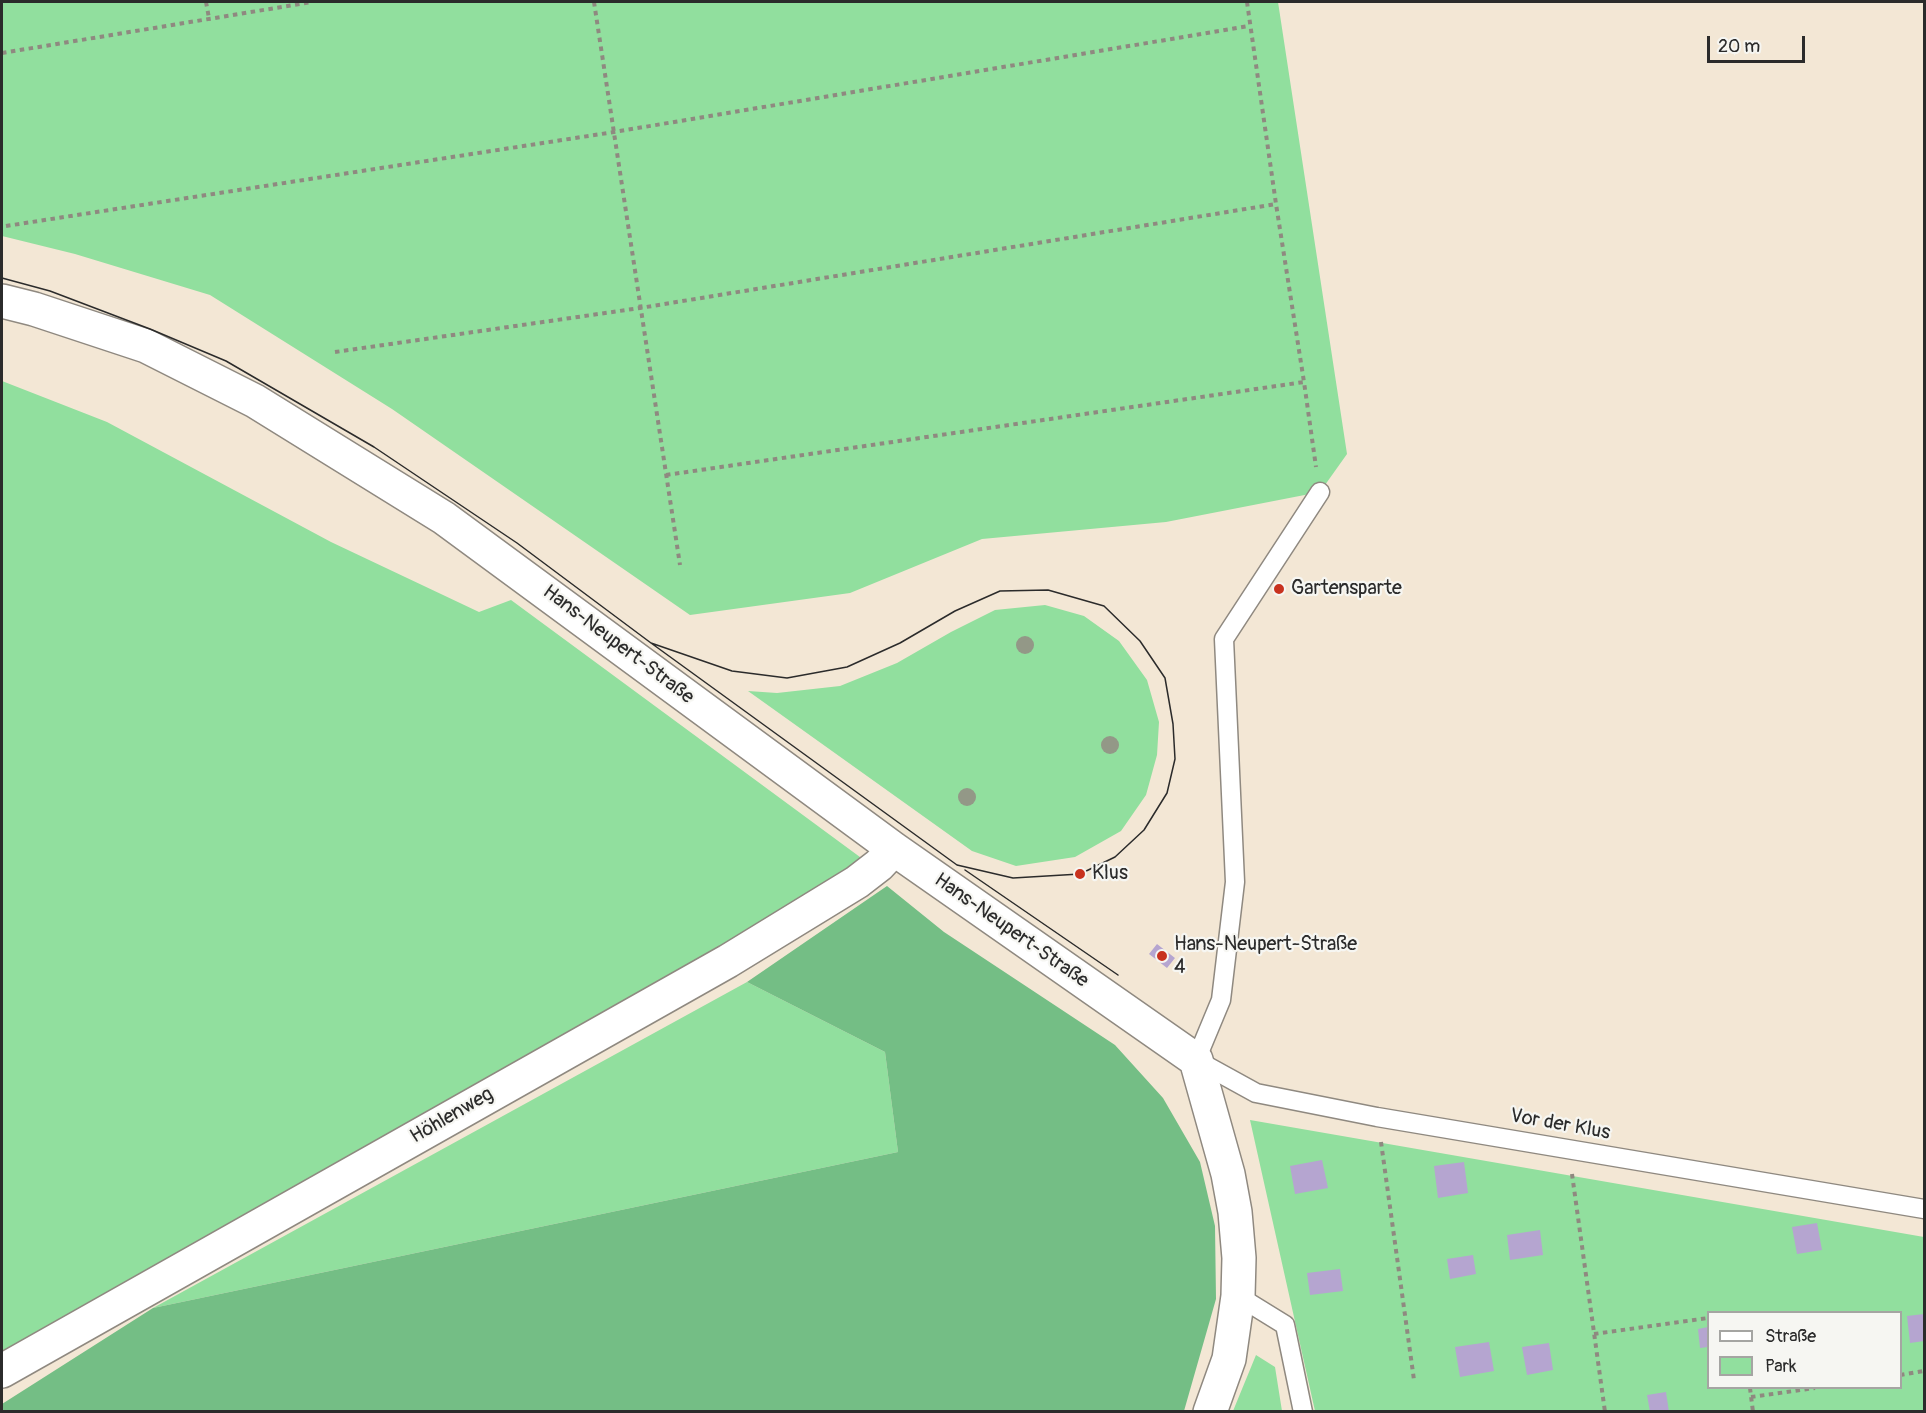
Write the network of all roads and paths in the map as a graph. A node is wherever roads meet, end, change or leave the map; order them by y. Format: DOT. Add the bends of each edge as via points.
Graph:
graph roads {
  1 [pos="206,2"];
  2 [pos="312,2"];
  3 [pos="594,2"];
  4 [pos="1246,2"];
  5 [pos="209,19"];
  6 [pos="1249,26"];
  7 [pos="2,53"];
  8 [pos="614,132"];
  9 [pos="1276,204"];
  10 [pos="6,226"];
  11 [pos="2,301"];
  12 [pos="640,308"];
  13 [pos="335,352"];
  14 [pos="1304,382"];
  15 [pos="666,475"];
  16 [pos="1320,492"];
  17 [pos="680,565"];
  18 [pos="894,849"];
  19 [pos="1196,1060"];
  20 [pos="1377,1117"];
  21 [pos="1569,1150"];
  22 [pos="1924,1209"];
  23 [pos="1238,1296"];
  24 [pos="1707,1318"];
  25 [pos="1594,1334"];
  26 [pos="2,1371"];
  27 [pos="1924,1371"];
  28 [pos="1902,1375"];
  29 [pos="1414,1380"];
  30 [pos="1750,1389"];
  31 [pos="1808,1389"];
  32 [pos="1751,1397"];
  33 [pos="1210,1412"];
  34 [pos="1303,1412"];
  35 [pos="1605,1412"];
  36 [pos="1753,1412"];
  1 -- 5 [label="path"];
  2 -- 5 [label="path"];
  3 -- 8 [label="path"];
  4 -- 6 [label="path"];
  5 -- 7 [label="path"];
  6 -- 8 [label="path"];
  6 -- 9 [label="path"];
  8 -- 10 [label="path"];
  8 -- 12 [label="path"];
  9 -- 12 [label="path"];
  9 -- 14 [label="path"];
  11 -- 18 [label="street, Hans-Neupert-Straße" via="146,346 255,401 444,518"];
  12 -- 13 [label="path"];
  12 -- 15 [label="path"];
  14 -- 15 [label="path"];
  14 -- 16 [label="path"];
  15 -- 17 [label="path"];
  16 -- 19 [label="lane" via="1224,639 1234,882 1221,1000"];
  18 -- 19 [label="street, Hans-Neupert-Straße"];
  18 -- 26 [label="street, Höhlenweg" via="857,882 728,961"];
  19 -- 20 [label="lane, Vor der Klus" via="1256,1093"];
  19 -- 23 [label="street" via="1235,1212"];
  20 -- 21 [label="lane, Vor der Klus"];
  20 -- 29 [label="path"];
  21 -- 22 [label="lane, Vor der Klus"];
  21 -- 25 [label="path"];
  23 -- 33 [label="street" via="1229,1359"];
  23 -- 34 [label="lane" via="1285,1325"];
  24 -- 25 [label="path"];
  25 -- 35 [label="path"];
  27 -- 28 [label="path"];
  30 -- 32 [label="path"];
  31 -- 32 [label="path"];
  32 -- 36 [label="path"];
}
